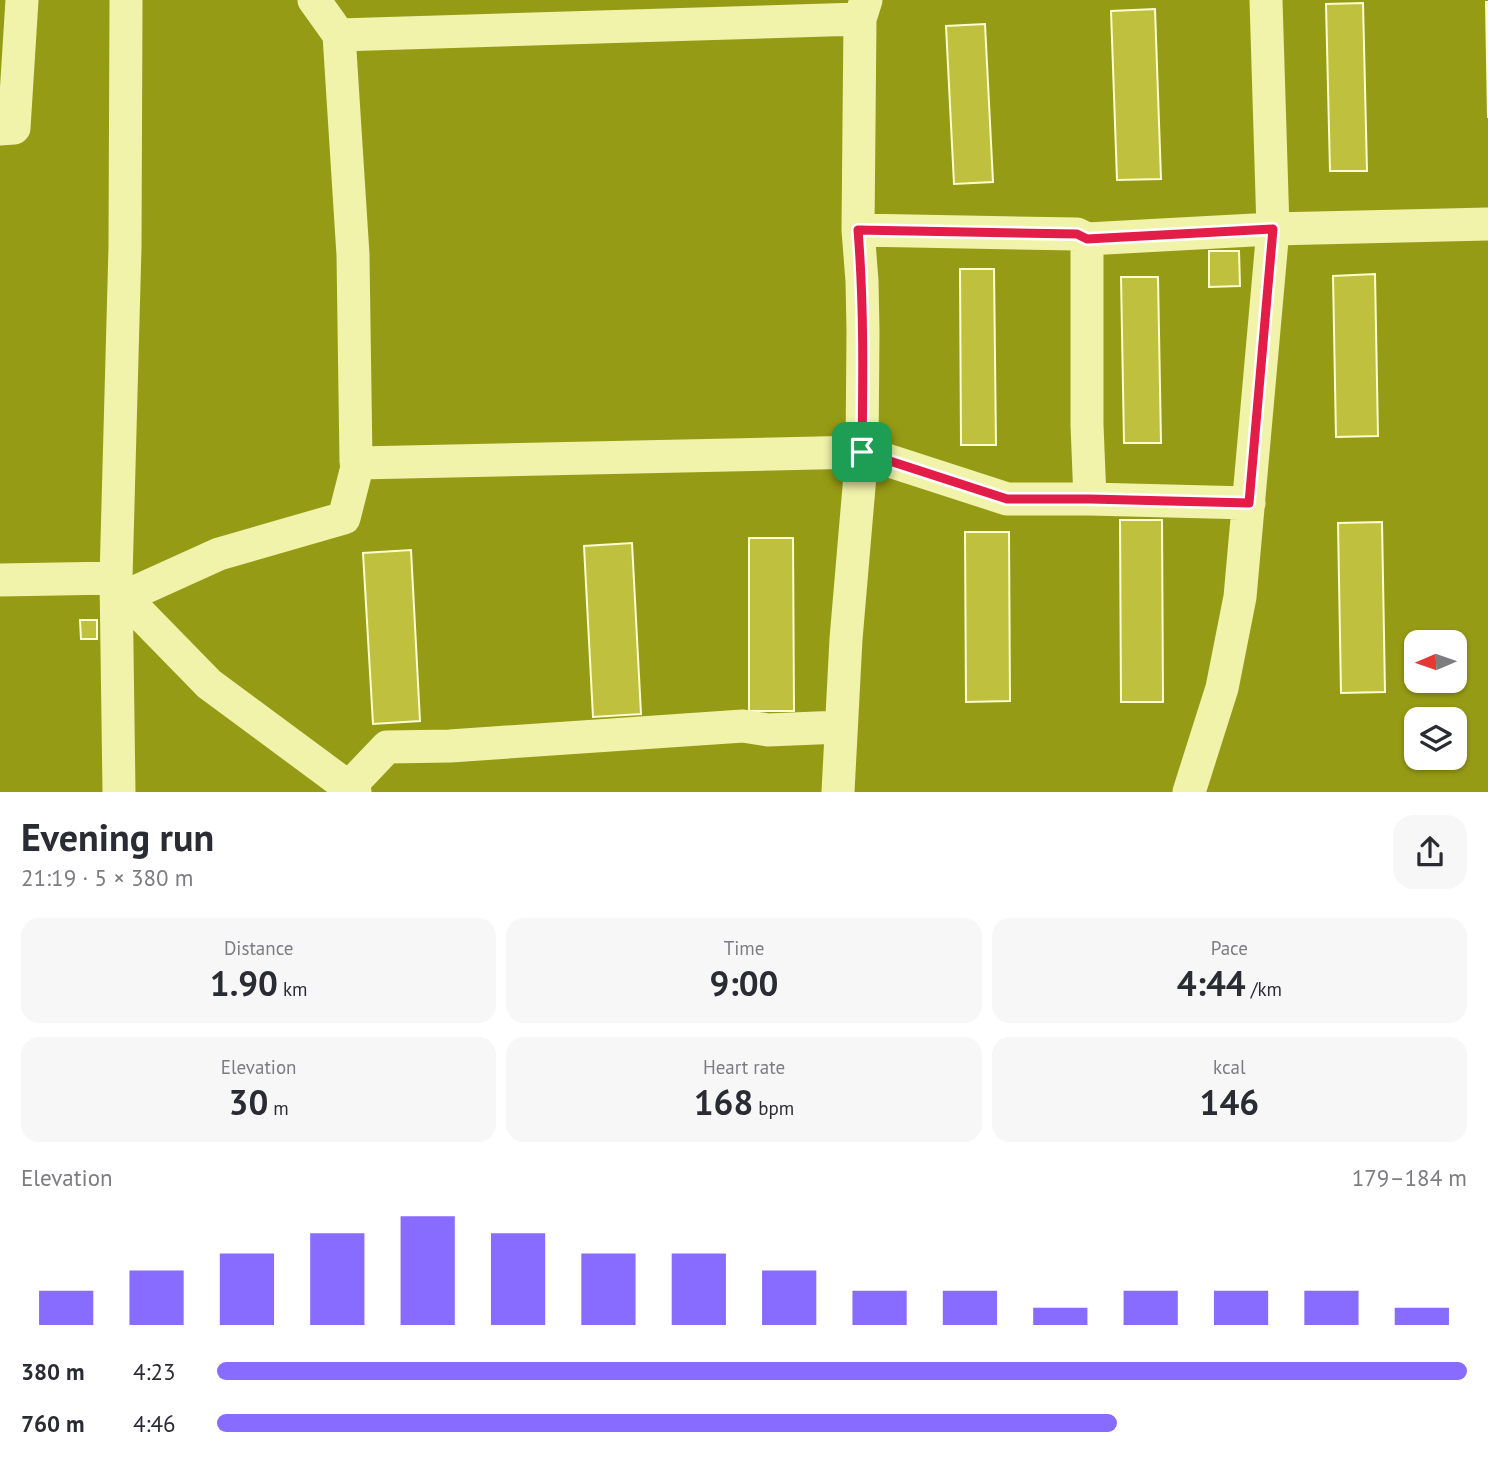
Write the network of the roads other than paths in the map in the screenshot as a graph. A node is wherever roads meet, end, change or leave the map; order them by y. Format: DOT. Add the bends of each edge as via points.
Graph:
graph roads {
  1 [pos="22,0"];
  2 [pos="126,0"];
  3 [pos="314,0"];
  4 [pos="1266,0"];
  5 [pos="871,5"];
  6 [pos="339,35"];
  7 [pos="0,129"];
  8 [pos="1488,224"];
  9 [pos="1273,229"];
  10 [pos="858,230"];
  11 [pos="1087,239"];
  12 [pos="862,452"];
  13 [pos="358,463"];
  14 [pos="1090,499"];
  15 [pos="1249,503"];
  16 [pos="0,580"];
  17 [pos="120,587"];
  18 [pos="841,727"];
  19 [pos="310,759"];
  20 [pos="352,790"];
  21 [pos="119,792"];
  22 [pos="310,792"];
  23 [pos="838,792"];
  24 [pos="1189,792"];
  1 -- 7 [label="street" via="14,128"];
  2 -- 17 [label="street"];
  3 -- 6 [label="street"];
  4 -- 9 [label="street"];
  5 -- 6 [label="street"];
  5 -- 10 [label="street"];
  6 -- 13 [label="street" via="353,255"];
  8 -- 9 [label="street"];
  9 -- 11 [label="street"];
  9 -- 15 [label="street"];
  10 -- 11 [label="street" via="1077,234"];
  10 -- 12 [label="street"];
  11 -- 14 [label="street"];
  12 -- 13 [label="street"];
  12 -- 14 [label="street" via="1007,499"];
  12 -- 18 [label="street"];
  13 -- 17 [label="street" via="344,519"];
  14 -- 15 [label="street"];
  15 -- 24 [label="street" via="1240,597 1222,688"];
  16 -- 17 [label="street"];
  17 -- 19 [label="street" via="208,684"];
  17 -- 21 [label="street"];
  18 -- 20 [label="street" via="768,730 743,726 387,747"];
  18 -- 23 [label="street"];
  19 -- 20 [label="street"];
  19 -- 22 [label="street"];
}
